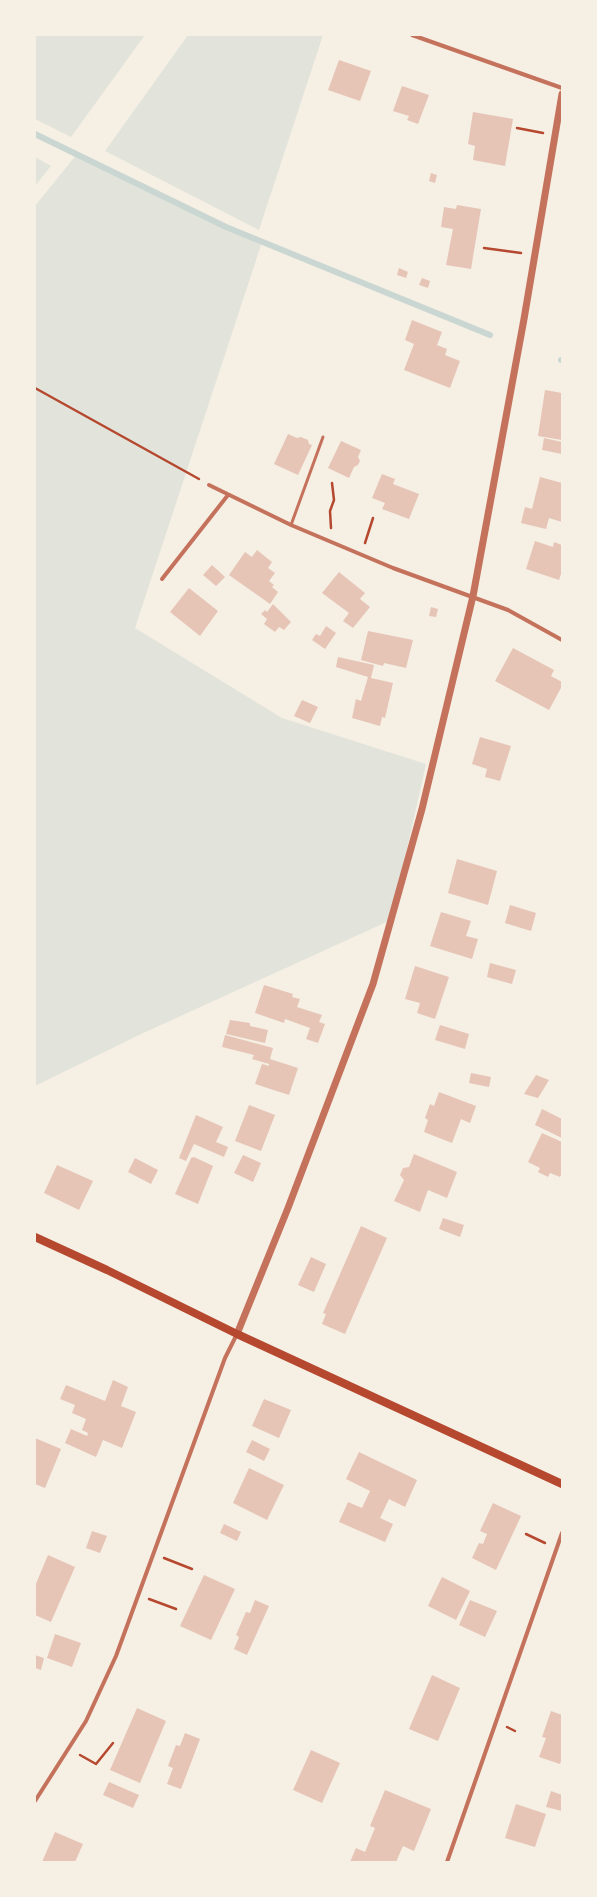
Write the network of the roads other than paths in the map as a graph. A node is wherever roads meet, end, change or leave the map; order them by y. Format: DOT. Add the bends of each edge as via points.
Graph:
graph roads {
  1 [pos="412,35"];
  2 [pos="562,88"];
  3 [pos="562,94"];
  4 [pos="322,437"];
  5 [pos="209,485"];
  6 [pos="228,495"];
  7 [pos="291,525"];
  8 [pos="162,579"];
  9 [pos="473,596"];
  10 [pos="562,640"];
  11 [pos="35,1237"];
  12 [pos="237,1334"];
  13 [pos="562,1484"];
  14 [pos="562,1533"];
  15 [pos="35,1800"];
  16 [pos="447,1862"];
  1 -- 2 [label="street"];
  3 -- 9 [label="street"];
  4 -- 7 [label="lane"];
  5 -- 6 [label="street"];
  6 -- 7 [label="street"];
  6 -- 8 [label="street"];
  7 -- 9 [label="street" via="393,568"];
  9 -- 10 [label="street" via="508,610"];
  9 -- 12 [label="street" via="422,809 373,984"];
  11 -- 12 [label="main road"];
  12 -- 13 [label="main road"];
  12 -- 15 [label="street" via="225,1358 116,1656 86,1721"];
  14 -- 16 [label="street"];
}
